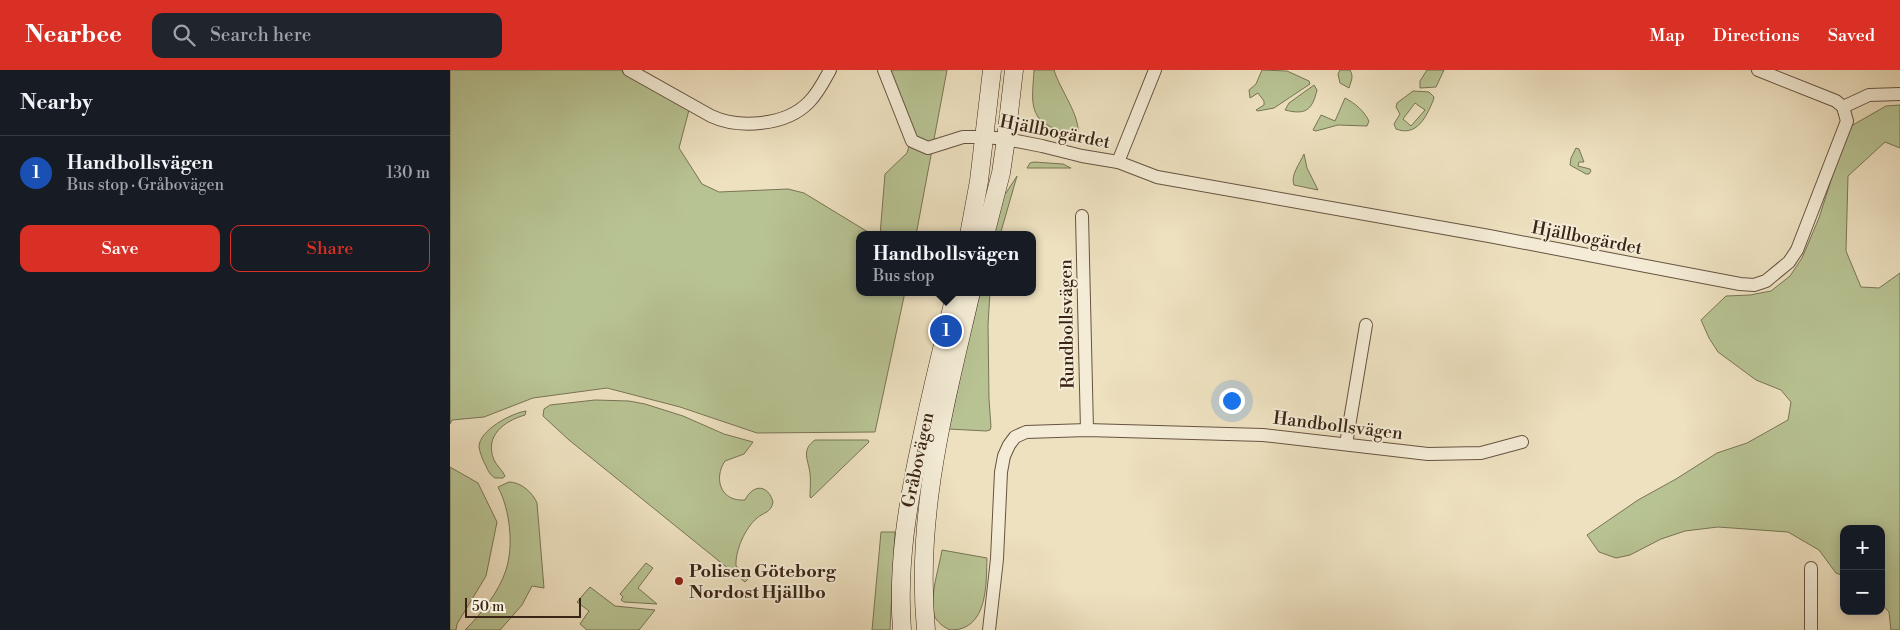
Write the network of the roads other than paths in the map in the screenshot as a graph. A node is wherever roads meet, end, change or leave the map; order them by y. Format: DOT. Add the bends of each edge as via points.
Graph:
graph roads {
  1 [pos="629,70"];
  2 [pos="830,70"];
  3 [pos="884,70"];
  4 [pos="992,70"];
  5 [pos="1014,70"];
  6 [pos="1156,70"];
  7 [pos="1758,70"];
  8 [pos="1900,94"];
  9 [pos="1843,106"];
  10 [pos="985,137"];
  11 [pos="1006,139"];
  12 [pos="1118,162"];
  13 [pos="1082,216"];
  14 [pos="970,231"];
  15 [pos="986,231"];
  16 [pos="955,296"];
  17 [pos="970,296"];
  18 [pos="1366,325"];
  19 [pos="1087,430"];
  20 [pos="1522,442"];
  21 [pos="1346,444"];
  22 [pos="1811,568"];
  23 [pos="902,630"];
  24 [pos="926,630"];
  25 [pos="989,630"];
  26 [pos="1811,630"];
  1 -- 2 [label="street" via="711,116 736,124 779,119 802,108 810,102"];
  3 -- 10 [label="street, Hjällbogärdet" via="912,141 928,148 963,137"];
  4 -- 10 [label="main road"];
  5 -- 11 [label="main road"];
  6 -- 12 [label="street, Hjällbogärdet"];
  7 -- 9 [label="street" via="1829,97"];
  8 -- 9 [label="street" via="1868,95"];
  9 -- 12 [label="street, Hjällbogärdet" via="1846,121 1797,250 1778,272 1754,285 1157,177"];
  10 -- 11 [label="street, Hjällbogärdet"];
  10 -- 14 [label="main road"];
  11 -- 12 [label="street, Hjällbogärdet"];
  11 -- 15 [label="main road"];
  13 -- 19 [label="street, Rundbollsvägen"];
  16 -- 23 [label="main road, Gråbovägen" via="906,514 901,576"];
  17 -- 24 [label="main road, Gråbovägen" via="931,474 923,548"];
  18 -- 21 [label="street"];
  19 -- 21 [label="street, Handbollsvägen" via="1263,435"];
  19 -- 25 [label="street, Handbollsvägen" via="1026,432 1009,445 1001,472 998,560"];
  20 -- 21 [label="street, Handbollsvägen" via="1481,453 1428,454"];
  22 -- 26 [label="street"];
}
